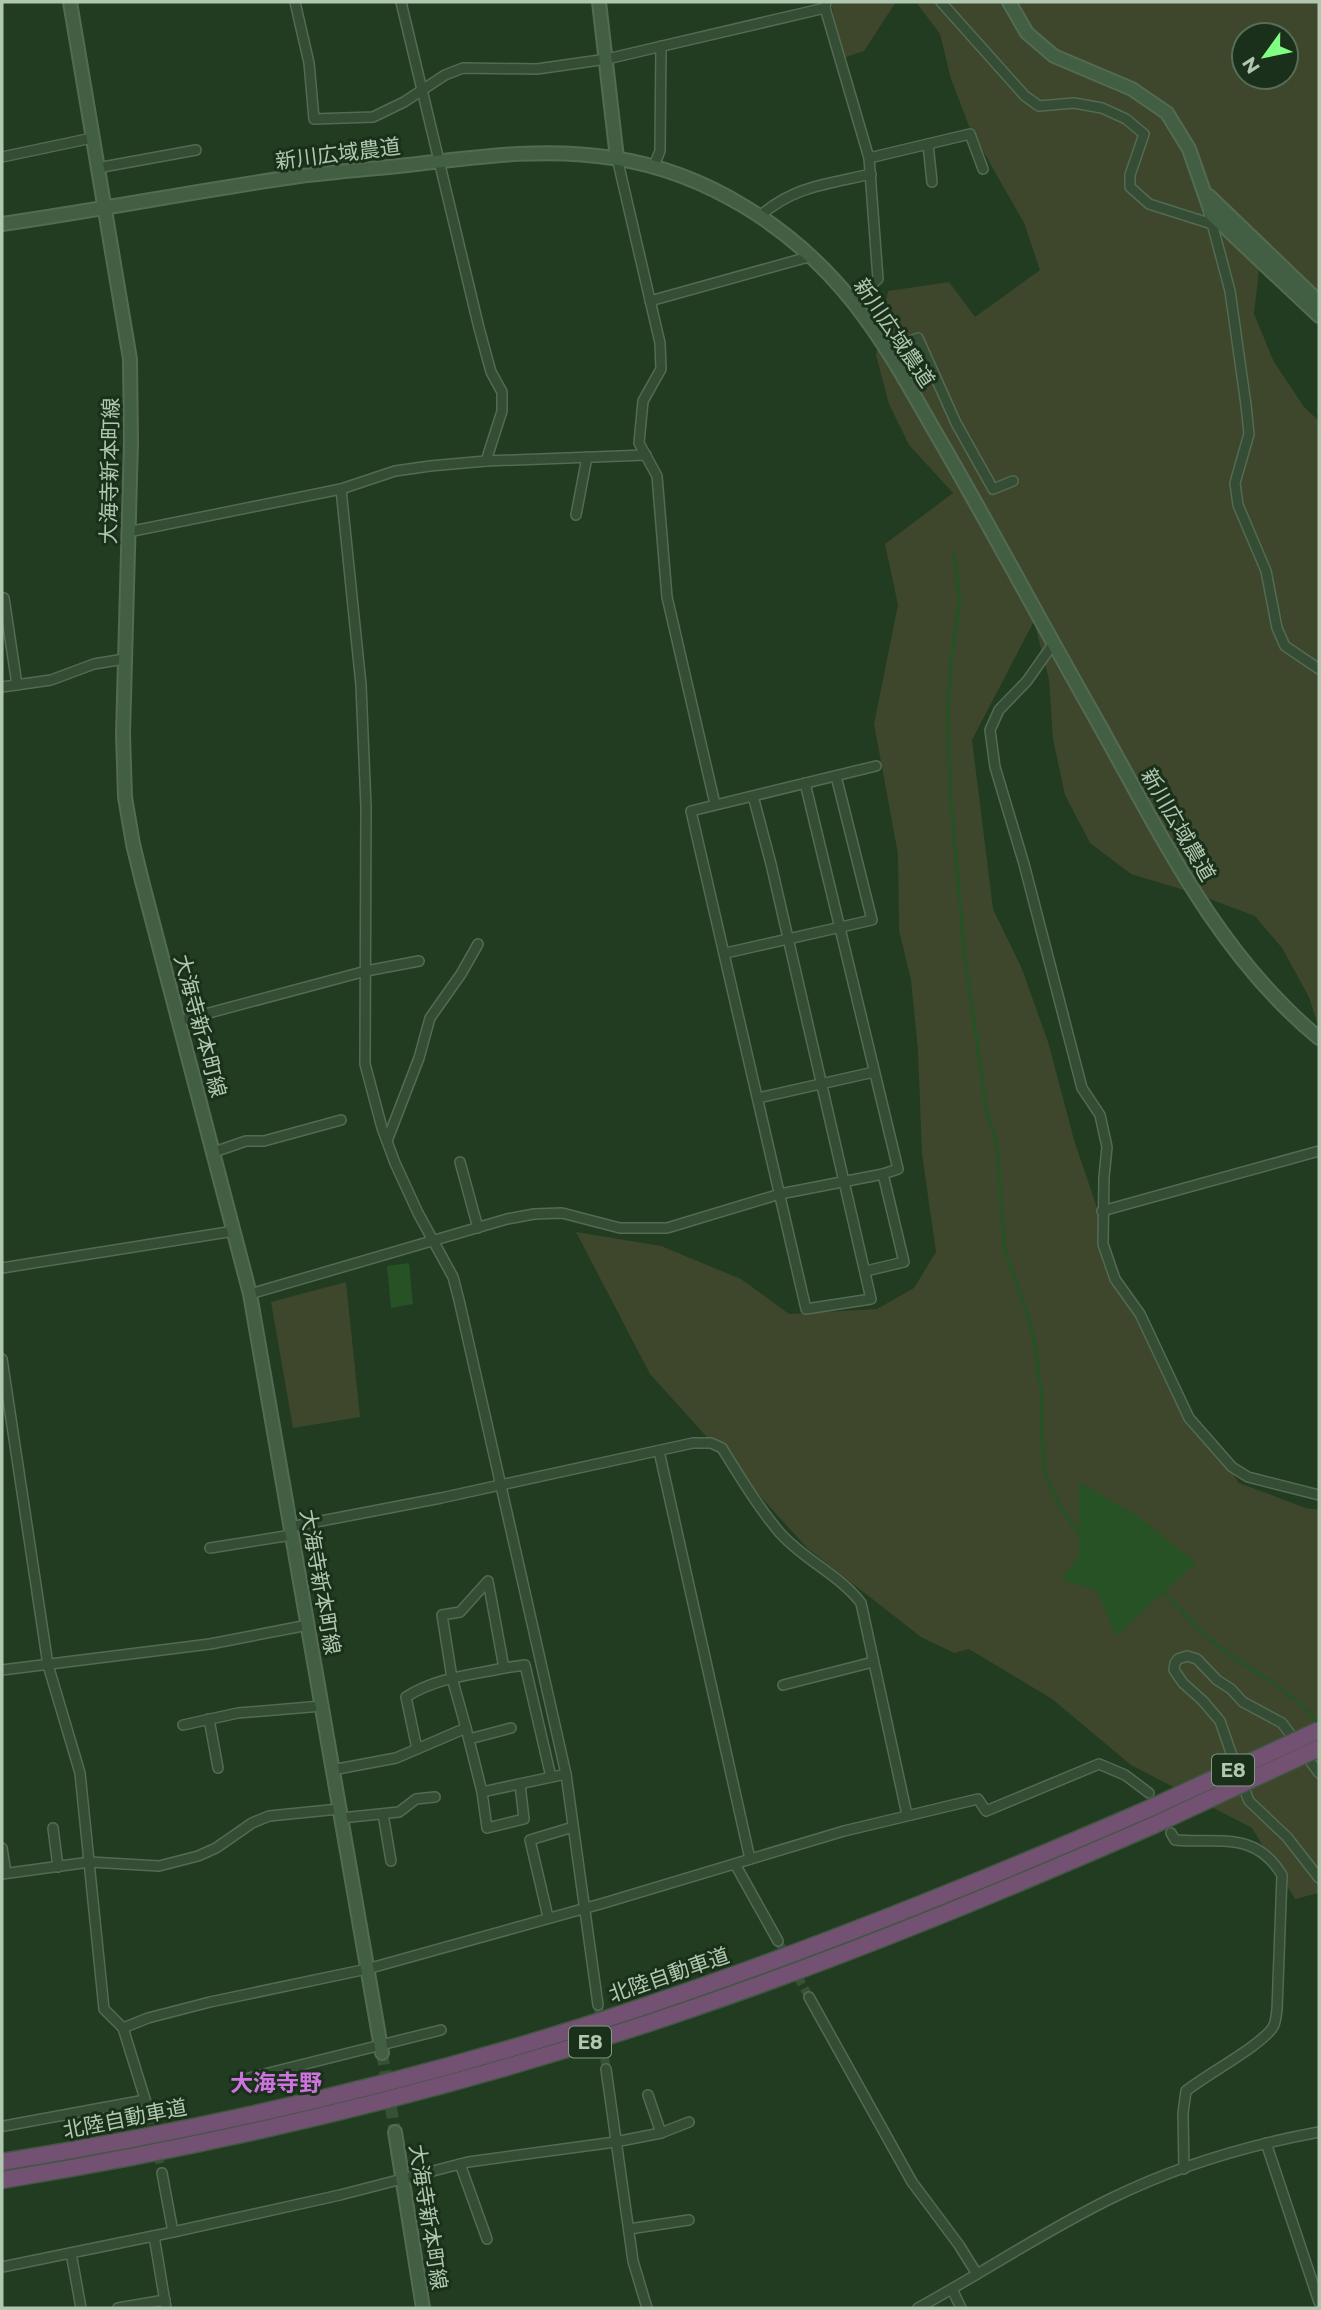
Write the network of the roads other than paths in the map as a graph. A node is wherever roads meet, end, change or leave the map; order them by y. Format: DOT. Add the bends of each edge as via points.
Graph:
graph roads {
  1 [pos="70,2"];
  2 [pos="295,2"];
  3 [pos="401,2"];
  4 [pos="599,2"];
  5 [pos="942,2"];
  6 [pos="1009,2"];
  7 [pos="825,5"];
  8 [pos="661,46"];
  9 [pos="607,59"];
  10 [pos="422,88"];
  11 [pos="92,138"];
  12 [pos="928,144"];
  13 [pos="196,150"];
  14 [pos="2,158"];
  15 [pos="617,158"];
  16 [pos="869,158"];
  17 [pos="440,161"];
  18 [pos="653,167"];
  19 [pos="97,168"];
  20 [pos="983,169"];
  21 [pos="872,174"];
  22 [pos="932,182"];
  23 [pos="1204,190"];
  24 [pos="104,209"];
  25 [pos="760,216"];
  26 [pos="2,224"];
  27 [pos="1212,224"];
  28 [pos="812,256"];
  29 [pos="650,301"];
  30 [pos="852,301"];
  31 [pos="1319,302"];
  32 [pos="1319,316"];
  33 [pos="886,350"];
  34 [pos="646,455"];
  35 [pos="587,457"];
  36 [pos="485,461"];
  37 [pos="1013,481"];
  38 [pos="341,489"];
  39 [pos="576,515"];
  40 [pos="128,532"];
  41 [pos="4,598"];
  42 [pos="5,627"];
  43 [pos="1053,644"];
  44 [pos="124,659"];
  45 [pos="1319,669"];
  46 [pos="17,685"];
  47 [pos="2,687"];
  48 [pos="876,766"];
  49 [pos="836,776"];
  50 [pos="805,783"];
  51 [pos="753,796"];
  52 [pos="715,804"];
  53 [pos="839,927"];
  54 [pos="788,938"];
  55 [pos="478,944"];
  56 [pos="726,953"];
  57 [pos="419,961"];
  58 [pos="366,971"];
  59 [pos="179,1021"];
  60 [pos="1319,1038"];
  61 [pos="874,1072"];
  62 [pos="822,1084"];
  63 [pos="758,1098"];
  64 [pos="341,1120"];
  65 [pos="387,1141"];
  66 [pos="1319,1151"];
  67 [pos="214,1152"];
  68 [pos="460,1163"];
  69 [pos="883,1174"];
  70 [pos="843,1180"];
  71 [pos="779,1194"];
  72 [pos="1102,1211"];
  73 [pos="478,1228"];
  74 [pos="234,1231"];
  75 [pos="434,1242"];
  76 [pos="2,1268"];
  77 [pos="866,1271"];
  78 [pos="250,1294"];
  79 [pos="2,1359"];
  80 [pos="659,1451"];
  81 [pos="501,1485"];
  82 [pos="1319,1495"];
  83 [pos="291,1531"];
  84 [pos="210,1548"];
  85 [pos="308,1625"];
  86 [pos="873,1662"];
  87 [pos="48,1665"];
  88 [pos="504,1668"];
  89 [pos="2,1670"];
  90 [pos="452,1678"];
  91 [pos="782,1685"];
  92 [pos="322,1706"];
  93 [pos="209,1719"];
  94 [pos="183,1725"];
  95 [pos="466,1728"];
  96 [pos="511,1728"];
  97 [pos="1319,1730"];
  98 [pos="469,1739"];
  99 [pos="1319,1748"];
  100 [pos="417,1749"];
  101 [pos="218,1768"];
  102 [pos="332,1770"];
  103 [pos="1319,1773"];
  104 [pos="566,1774"];
  105 [pos="551,1777"];
  106 [pos="520,1784"];
  107 [pos="482,1792"];
  108 [pos="435,1797"];
  109 [pos="1150,1809"];
  110 [pos="340,1814"];
  111 [pos="383,1814"];
  112 [pos="907,1815"];
  113 [pos="573,1827"];
  114 [pos="53,1828"];
  115 [pos="1171,1833"];
  116 [pos="2,1848"];
  117 [pos="750,1859"];
  118 [pos="391,1861"];
  119 [pos="90,1862"];
  120 [pos="735,1864"];
  121 [pos="58,1867"];
  122 [pos="4,1874"];
  123 [pos="1319,1878"];
  124 [pos="583,1907"];
  125 [pos="548,1917"];
  126 [pos="779,1941"];
  127 [pos="367,1969"];
  128 [pos="808,1997"];
  129 [pos="598,2005"];
  130 [pos="123,2028"];
  131 [pos="441,2030"];
  132 [pos="381,2050"];
  133 [pos="606,2068"];
  134 [pos="249,2078"];
  135 [pos="648,2095"];
  136 [pos="145,2099"];
  137 [pos="150,2115"];
  138 [pos="689,2122"];
  139 [pos="4,2126"];
  140 [pos="395,2132"];
  141 [pos="1319,2132"];
  142 [pos="661,2133"];
  143 [pos="615,2142"];
  144 [pos="1266,2143"];
  145 [pos="2,2162"];
  146 [pos="460,2164"];
  147 [pos="1184,2169"];
  148 [pos="162,2173"];
  149 [pos="2,2180"];
  150 [pos="402,2180"];
  151 [pos="689,2220"];
  152 [pos="629,2229"];
  153 [pos="173,2232"];
  154 [pos="154,2236"];
  155 [pos="487,2239"];
  156 [pos="71,2253"];
  157 [pos="2,2267"];
  158 [pos="977,2274"];
  159 [pos="952,2289"];
  160 [pos="1319,2302"];
  161 [pos="165,2304"];
  162 [pos="82,2308"];
  163 [pos="118,2308"];
  164 [pos="423,2308"];
  165 [pos="647,2308"];
  166 [pos="918,2308"];
  167 [pos="961,2308"];
  1 -- 11 [label="street, 大海寺新本町線"];
  2 -- 10 [label="street" via="309,63 314,119 373,117"];
  3 -- 10 [label="street"];
  4 -- 9 [label="street"];
  5 -- 27 [label="street" via="1039,106 1074,103 1126,119 1144,134 1129,187 1149,204"];
  6 -- 23 [label="street" via="1027,33 1054,55 1132,89 1167,113 1189,149"];
  7 -- 8 [label="street"];
  7 -- 16 [label="street"];
  8 -- 9 [label="street"];
  8 -- 18 [label="street" via="660,151"];
  9 -- 10 [label="street" via="537,69 463,68"];
  9 -- 15 [label="street"];
  10 -- 17 [label="street"];
  11 -- 14 [label="street"];
  11 -- 19 [label="street, 大海寺新本町線"];
  12 -- 16 [label="street"];
  12 -- 20 [label="street" via="970,134"];
  12 -- 22 [label="street"];
  13 -- 19 [label="street"];
  15 -- 17 [label="street, 新川広域農道" via="500,154"];
  15 -- 18 [label="street, 新川広域農道"];
  15 -- 29 [label="street"];
  16 -- 21 [label="street"];
  17 -- 24 [label="street, 新川広域農道" via="294,177"];
  17 -- 36 [label="street" via="488,361 502,392 502,411"];
  18 -- 25 [label="street, 新川広域農道" via="703,186"];
  19 -- 24 [label="street, 大海寺新本町線"];
  21 -- 25 [label="street" via="797,191"];
  21 -- 30 [label="street" via="878,279"];
  23 -- 27 [label="street"];
  23 -- 31 [label="street"];
  23 -- 32 [label="street" via="1212,215"];
  24 -- 26 [label="street, 新川広域農道"];
  24 -- 40 [label="street, 大海寺新本町線" via="130,359"];
  25 -- 28 [label="street, 新川広域農道"];
  27 -- 45 [label="street" via="1230,291 1249,434 1235,484 1238,505 1266,571 1285,646"];
  28 -- 29 [label="street"];
  28 -- 30 [label="street, 新川広域農道"];
  29 -- 34 [label="street" via="661,369 643,401 639,443"];
  30 -- 33 [label="street, 新川広域農道"];
  33 -- 37 [label="street" via="918,338 956,423 993,489"];
  33 -- 43 [label="street, 新川広域農道"];
  34 -- 35 [label="street"];
  34 -- 52 [label="street" via="657,475 667,597"];
  35 -- 36 [label="street"];
  35 -- 39 [label="street"];
  36 -- 38 [label="street" via="395,471"];
  38 -- 40 [label="street"];
  38 -- 58 [label="street" via="361,685"];
  40 -- 44 [label="street, 大海寺新本町線"];
  41 -- 42 [label="street"];
  42 -- 46 [label="street"];
  43 -- 60 [label="street, 新川広域農道" via="1197,898 1274,997"];
  43 -- 72 [label="street" via="999,710 990,730 995,767 1083,1088 1100,1115 1107,1147"];
  44 -- 46 [label="street"];
  44 -- 59 [label="street, 大海寺新本町線" via="129,821"];
  46 -- 47 [label="street"];
  48 -- 49 [label="street"];
  49 -- 50 [label="street"];
  49 -- 53 [label="street" via="872,920"];
  50 -- 51 [label="street"];
  50 -- 53 [label="street"];
  51 -- 52 [label="street"];
  51 -- 54 [label="street"];
  52 -- 56 [label="street" via="691,811"];
  53 -- 54 [label="street"];
  53 -- 61 [label="street"];
  54 -- 56 [label="street"];
  54 -- 62 [label="street"];
  55 -- 65 [label="street" via="430,1018"];
  56 -- 63 [label="street"];
  57 -- 58 [label="street"];
  58 -- 59 [label="street"];
  58 -- 65 [label="street" via="365,1064"];
  59 -- 67 [label="street, 大海寺新本町線"];
  61 -- 62 [label="street"];
  61 -- 69 [label="street" via="898,1169"];
  62 -- 63 [label="street"];
  62 -- 70 [label="street"];
  63 -- 71 [label="street"];
  64 -- 67 [label="street"];
  65 -- 75 [label="street"];
  66 -- 72 [label="street"];
  67 -- 74 [label="street, 大海寺新本町線"];
  68 -- 73 [label="street"];
  69 -- 70 [label="street"];
  69 -- 77 [label="street" via="904,1262"];
  70 -- 71 [label="street"];
  70 -- 77 [label="street"];
  71 -- 73 [label="street" via="667,1228 620,1228 562,1213 534,1214"];
  71 -- 77 [label="street" via="806,1310 871,1299"];
  72 -- 82 [label="street" via="1103,1244 1115,1279 1140,1314 1189,1418 1232,1467 1248,1477"];
  73 -- 75 [label="street"];
  74 -- 76 [label="street"];
  74 -- 78 [label="street, 大海寺新本町線"];
  75 -- 78 [label="street"];
  75 -- 81 [label="street" via="453,1277"];
  78 -- 83 [label="street, 大海寺新本町線"];
  79 -- 87 [label="street"];
  80 -- 81 [label="street"];
  80 -- 86 [label="street" via="694,1443 722,1448 781,1533 852,1590 861,1603"];
  80 -- 117 [label="street"];
  81 -- 83 [label="street"];
  81 -- 104 [label="street"];
  83 -- 84 [label="street"];
  83 -- 85 [label="street, 大海寺新本町線"];
  85 -- 87 [label="street" via="210,1644"];
  85 -- 92 [label="street, 大海寺新本町線"];
  86 -- 91 [label="street"];
  86 -- 112 [label="street"];
  87 -- 89 [label="street"];
  87 -- 119 [label="street" via="80,1773"];
  88 -- 90 [label="street"];
  88 -- 90 [label="street" via="488,1581 460,1612 442,1615"];
  88 -- 105 [label="street" via="525,1665"];
  90 -- 95 [label="street"];
  90 -- 100 [label="street" via="407,1697"];
  92 -- 93 [label="street"];
  92 -- 102 [label="street, 大海寺新本町線"];
  93 -- 94 [label="street"];
  93 -- 101 [label="street"];
  95 -- 98 [label="street"];
  95 -- 100 [label="street"];
  96 -- 98 [label="street"];
  97 -- 109 [label="highway, 北陸自動車道 / E8, bridge"];
  98 -- 107 [label="street"];
  99 -- 109 [label="highway, 北陸自動車道 / E8, bridge"];
  100 -- 102 [label="street" via="396,1758"];
  102 -- 110 [label="street, 大海寺新本町線"];
  103 -- 123 [label="street" via="1282,1723 1243,1702 1197,1659 1178,1658 1174,1670 1220,1721 1249,1801 1287,1837"];
  104 -- 105 [label="street"];
  104 -- 113 [label="street"];
  105 -- 106 [label="street"];
  106 -- 107 [label="street"];
  106 -- 107 [label="street" via="524,1819 487,1828"];
  108 -- 111 [label="street" via="416,1799 399,1812"];
  109 -- 112 [label="street" via="1125,1775 1099,1764 986,1811 978,1798"];
  109 -- 145 [label="highway, 北陸自動車道 / E8" via="868,1926 605,2020 262,2112"];
  109 -- 149 [label="highway, 北陸自動車道 / E8" via="1070,1862 876,1941 608,2036 316,2117"];
  110 -- 111 [label="street"];
  110 -- 119 [label="street" via="269,1816 216,1848 159,1866"];
  110 -- 127 [label="street, 大海寺新本町線"];
  111 -- 118 [label="street"];
  112 -- 117 [label="street"];
  113 -- 124 [label="street"];
  113 -- 125 [label="street" via="530,1840"];
  114 -- 121 [label="street"];
  115 -- 147 [label="street" via="1175,1840 1255,1847 1282,1875 1274,2026 1186,2091"];
  116 -- 122 [label="street"];
  117 -- 120 [label="street"];
  119 -- 121 [label="street"];
  119 -- 130 [label="street" via="104,2009"];
  120 -- 124 [label="street"];
  120 -- 126 [label="street"];
  121 -- 122 [label="street"];
  124 -- 125 [label="street"];
  124 -- 129 [label="street"];
  125 -- 127 [label="street"];
  127 -- 130 [label="street" via="210,2002"];
  127 -- 132 [label="street, 大海寺新本町線"];
  128 -- 158 [label="street" via="912,2182"];
  130 -- 136 [label="street"];
  131 -- 132 [label="street"];
  132 -- 134 [label="street"];
  133 -- 143 [label="street"];
  135 -- 142 [label="street"];
  136 -- 137 [label="street"];
  136 -- 139 [label="street"];
  138 -- 142 [label="street"];
  140 -- 150 [label="street, 大海寺新本町線"];
  141 -- 144 [label="street"];
  142 -- 143 [label="street"];
  143 -- 146 [label="street"];
  143 -- 152 [label="street"];
  144 -- 147 [label="street"];
  144 -- 160 [label="street"];
  146 -- 150 [label="street"];
  146 -- 155 [label="street"];
  147 -- 158 [label="street" via="1112,2198"];
  148 -- 153 [label="street"];
  150 -- 153 [label="street"];
  150 -- 164 [label="street, 大海寺新本町線"];
  151 -- 152 [label="street"];
  152 -- 165 [label="street"];
  153 -- 154 [label="street"];
  154 -- 156 [label="street"];
  154 -- 161 [label="street"];
  156 -- 157 [label="street"];
  156 -- 162 [label="street"];
  158 -- 159 [label="street"];
  159 -- 166 [label="street"];
  159 -- 167 [label="street"];
  161 -- 163 [label="street"];
}
